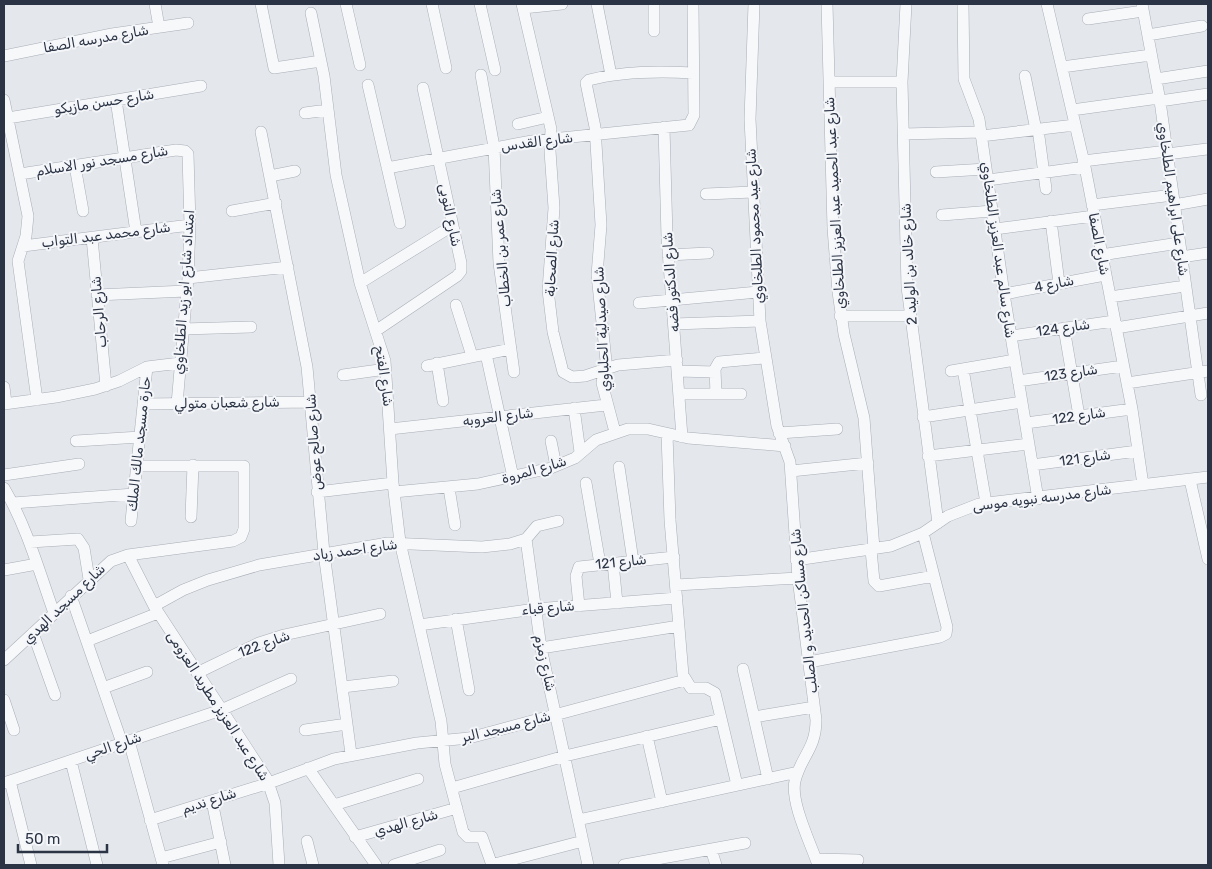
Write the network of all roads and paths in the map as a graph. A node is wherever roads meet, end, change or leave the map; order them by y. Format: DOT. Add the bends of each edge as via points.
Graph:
graph roads {
  1 [pos="155,4"];
  2 [pos="260,4"];
  3 [pos="346,4"];
  4 [pos="432,4"];
  5 [pos="480,4"];
  6 [pos="562,4"];
  7 [pos="597,4"];
  8 [pos="654,4"];
  9 [pos="694,4"];
  10 [pos="754,4"];
  11 [pos="827,4"];
  12 [pos="906,4"];
  13 [pos="963,4"];
  14 [pos="1047,4"];
  15 [pos="522,6"];
  16 [pos="1142,7"];
  17 [pos="311,13"];
  18 [pos="1088,19"];
  19 [pos="188,23"];
  20 [pos="1202,26"];
  21 [pos="159,27"];
  22 [pos="654,31"];
  23 [pos="1148,35"];
  24 [pos="1151,55"];
  25 [pos="4,56"];
  26 [pos="321,61"];
  27 [pos="360,65"];
  28 [pos="1062,67"];
  29 [pos="446,68"];
  30 [pos="495,70"];
  31 [pos="1208,71"];
  32 [pos="693,72"];
  33 [pos="481,75"];
  34 [pos="611,75"];
  35 [pos="1024,76"];
  36 [pos="1156,79"];
  37 [pos="830,82"];
  38 [pos="902,82"];
  39 [pos="368,85"];
  40 [pos="201,86"];
  41 [pos="423,88"];
  42 [pos="1208,94"];
  43 [pos="1160,99"];
  44 [pos="4,100"];
  45 [pos="116,100"];
  46 [pos="327,110"];
  47 [pos="1072,110"];
  48 [pos="305,114"];
  49 [pos="548,117"];
  50 [pos="8,118"];
  51 [pos="518,124"];
  52 [pos="1075,125"];
  53 [pos="664,127"];
  54 [pos="1037,130"];
  55 [pos="262,132"];
  56 [pos="904,134"];
  57 [pos="981,134"];
  58 [pos="595,135"];
  59 [pos="550,139"];
  60 [pos="494,147"];
  61 [pos="1207,149"];
  62 [pos="185,151"];
  63 [pos="1167,153"];
  64 [pos="125,158"];
  65 [pos="438,158"];
  66 [pos="1084,164"];
  67 [pos="75,166"];
  68 [pos="386,168"];
  69 [pos="295,171"];
  70 [pos="936,172"];
  71 [pos="1044,173"];
  72 [pos="20,174"];
  73 [pos="987,175"];
  74 [pos="270,176"];
  75 [pos="1046,189"];
  76 [pos="753,192"];
  77 [pos="706,194"];
  78 [pos="1208,199"];
  79 [pos="1173,200"];
  80 [pos="276,203"];
  81 [pos="83,211"];
  82 [pos="232,211"];
  83 [pos="992,211"];
  84 [pos="1093,211"];
  85 [pos="942,215"];
  86 [pos="1051,221"];
  87 [pos="400,223"];
  88 [pos="190,225"];
  89 [pos="452,226"];
  90 [pos="995,229"];
  91 [pos="136,232"];
  92 [pos="92,238"];
  93 [pos="1179,243"];
  94 [pos="23,246"];
  95 [pos="708,253"];
  96 [pos="1208,253"];
  97 [pos="668,255"];
  98 [pos="1101,255"];
  99 [pos="1181,258"];
  100 [pos="288,267"];
  101 [pos="1105,275"];
  102 [pos="188,278"];
  103 [pos="360,283"];
  104 [pos="1059,283"];
  105 [pos="1185,286"];
  106 [pos="186,291"];
  107 [pos="758,292"];
  108 [pos="1004,294"];
  109 [pos="97,295"];
  110 [pos="1110,298"];
  111 [pos="672,300"];
  112 [pos="639,302"];
  113 [pos="456,305"];
  114 [pos="1208,313"];
  115 [pos="840,316"];
  116 [pos="910,316"];
  117 [pos="1190,316"];
  118 [pos="760,321"];
  119 [pos="674,324"];
  120 [pos="1115,324"];
  121 [pos="251,327"];
  122 [pos="1064,328"];
  123 [pos="183,329"];
  124 [pos="377,330"];
  125 [pos="1011,336"];
  126 [pos="511,349"];
  127 [pos="486,354"];
  128 [pos="472,356"];
  129 [pos="765,358"];
  130 [pos="1015,360"];
  131 [pos="180,363"];
  132 [pos="677,365"];
  133 [pos="147,366"];
  134 [pos="1124,366"];
  135 [pos="963,368"];
  136 [pos="386,369"];
  137 [pos="604,370"];
  138 [pos="951,371"];
  139 [pos="514,372"];
  140 [pos="715,372"];
  141 [pos="1203,372"];
  142 [pos="1071,373"];
  143 [pos="343,375"];
  144 [pos="1018,381"];
  145 [pos="1127,383"];
  146 [pos="106,386"];
  147 [pos="4,387"];
  148 [pos="679,394"];
  149 [pos="716,394"];
  150 [pos="740,394"];
  151 [pos="1201,395"];
  152 [pos="37,400"];
  153 [pos="443,401"];
  154 [pos="311,402"];
  155 [pos="1022,402"];
  156 [pos="5,403"];
  157 [pos="143,404"];
  158 [pos="177,404"];
  159 [pos="606,404"];
  160 [pos="574,408"];
  161 [pos="1132,409"];
  162 [pos="970,410"];
  163 [pos="1079,416"];
  164 [pos="500,417"];
  165 [pos="923,417"];
  166 [pos="1026,423"];
  167 [pos="390,429"];
  168 [pos="837,429"];
  169 [pos="615,432"];
  170 [pos="779,433"];
  171 [pos="667,434"];
  172 [pos="140,437"];
  173 [pos="682,437"];
  174 [pos="76,441"];
  175 [pos="551,441"];
  176 [pos="1029,444"];
  177 [pos="785,446"];
  178 [pos="977,450"];
  179 [pos="1137,451"];
  180 [pos="580,452"];
  181 [pos="928,456"];
  182 [pos="868,463"];
  183 [pos="79,464"];
  184 [pos="193,465"];
  185 [pos="1032,465"];
  186 [pos="137,466"];
  187 [pos="556,466"];
  188 [pos="619,467"];
  189 [pos="791,471"];
  190 [pos="4,475"];
  191 [pos="513,477"];
  192 [pos="1208,477"];
  193 [pos="1190,480"];
  194 [pos="586,483"];
  195 [pos="1143,485"];
  196 [pos="4,488"];
  197 [pos="394,488"];
  198 [pos="449,488"];
  199 [pos="317,492"];
  200 [pos="134,494"];
  201 [pos="1038,498"];
  202 [pos="13,503"];
  203 [pos="986,503"];
  204 [pos="190,518"];
  205 [pos="131,520"];
  206 [pos="558,521"];
  207 [pos="938,523"];
  208 [pos="455,525"];
  209 [pos="923,533"];
  210 [pos="526,539"];
  211 [pos="30,542"];
  212 [pos="400,542"];
  213 [pos="872,550"];
  214 [pos="324,553"];
  215 [pos="128,555"];
  216 [pos="674,557"];
  217 [pos="1208,559"];
  218 [pos="796,560"];
  219 [pos="633,561"];
  220 [pos="613,563"];
  221 [pos="37,564"];
  222 [pos="600,564"];
  223 [pos="4,570"];
  224 [pos="934,576"];
  225 [pos="798,578"];
  226 [pos="89,579"];
  227 [pos="676,585"];
  228 [pos="71,596"];
  229 [pos="677,598"];
  230 [pos="617,603"];
  231 [pos="579,606"];
  232 [pos="535,609"];
  233 [pos="156,610"];
  234 [pos="54,613"];
  235 [pos="380,614"];
  236 [pos="456,619"];
  237 [pos="334,624"];
  238 [pos="419,624"];
  239 [pos="680,626"];
  240 [pos="33,633"];
  241 [pos="87,641"];
  242 [pos="541,648"];
  243 [pos="4,660"];
  244 [pos="808,662"];
  245 [pos="743,669"];
  246 [pos="147,672"];
  247 [pos="197,673"];
  248 [pos="291,679"];
  249 [pos="685,680"];
  250 [pos="394,681"];
  251 [pos="343,687"];
  252 [pos="103,688"];
  253 [pos="470,690"];
  254 [pos="55,695"];
  255 [pos="4,704"];
  256 [pos="814,707"];
  257 [pos="221,710"];
  258 [pos="556,714"];
  259 [pos="754,717"];
  260 [pos="721,719"];
  261 [pos="347,724"];
  262 [pos="14,730"];
  263 [pos="305,730"];
  264 [pos="647,736"];
  265 [pos="443,741"];
  266 [pos="126,742"];
  267 [pos="351,754"];
  268 [pos="565,756"];
  269 [pos="71,761"];
  270 [pos="308,768"];
  271 [pos="798,772"];
  272 [pos="418,779"];
  273 [pos="768,779"];
  274 [pos="7,782"];
  275 [pos="269,783"];
  276 [pos="738,785"];
  277 [pos="452,788"];
  278 [pos="212,800"];
  279 [pos="662,802"];
  280 [pos="334,806"];
  281 [pos="457,808"];
  282 [pos="150,820"];
  283 [pos="578,820"];
  284 [pos="355,837"];
  285 [pos="583,841"];
  286 [pos="221,842"];
  287 [pos="307,842"];
  288 [pos="745,843"];
  289 [pos="711,849"];
  290 [pos="440,850"];
  291 [pos="531,860"];
  292 [pos="858,860"];
  293 [pos="162,862"];
  294 [pos="817,862"];
  295 [pos="31,865"];
  296 [pos="97,865"];
  297 [pos="225,865"];
  298 [pos="280,865"];
  299 [pos="313,865"];
  300 [pos="376,865"];
  301 [pos="394,865"];
  302 [pos="492,865"];
  303 [pos="588,865"];
  304 [pos="624,865"];
  305 [pos="716,865"];
  1 -- 21 [label="street"];
  2 -- 26 [label="street" via="274,68"];
  3 -- 27 [label="street"];
  4 -- 29 [label="street"];
  5 -- 30 [label="street"];
  6 -- 15 [label="street"];
  7 -- 34 [label="street"];
  8 -- 22 [label="street"];
  9 -- 32 [label="street"];
  10 -- 76 [label="street, شارع عيد محمود الطلخاوي" via="750,89"];
  11 -- 37 [label="street, شارع عبد الحميد عبد العزيز الطلخاوي"];
  12 -- 38 [label="street, شارع خالد بن الوليد 2"];
  13 -- 57 [label="street, شارع سالم عبد العزيز الطلخاوي" via="964,80 974,103"];
  14 -- 28 [label="street, شارع الصفا"];
  15 -- 49 [label="street, شارع الصحابة"];
  16 -- 18 [label="street"];
  16 -- 23 [label="street, شارع على ابراهيم الطلخاوي"];
  17 -- 26 [label="street, شارع الفتح"];
  19 -- 21 [label="street, شارع مدرسه الصفا"];
  20 -- 23 [label="street"];
  21 -- 25 [label="street, شارع مدرسه الصفا"];
  23 -- 24 [label="street, شارع على ابراهيم الطلخاوي"];
  24 -- 28 [label="street"];
  24 -- 36 [label="street, شارع على ابراهيم الطلخاوي"];
  26 -- 46 [label="street, شارع الفتح"];
  28 -- 47 [label="street, شارع الصفا"];
  31 -- 36 [label="street"];
  32 -- 34 [label="street"];
  32 -- 53 [label="street, شارع القدس" via="694,115 689,125"];
  33 -- 60 [label="street, شارع عمر بن الخطاب"];
  34 -- 58 [label="street, شارع صيدلية الحلباوي" via="586,82"];
  35 -- 54 [label="street"];
  36 -- 43 [label="street, شارع على ابراهيم الطلخاوي"];
  37 -- 38 [label="street"];
  37 -- 115 [label="street, شارع عبد الحميد عبد العزيز الطلخاوي" via="833,228"];
  38 -- 56 [label="street, شارع خالد بن الوليد 2"];
  39 -- 68 [label="street"];
  40 -- 45 [label="street, شارع حسن مازيكو"];
  41 -- 65 [label="street, شارع النوبى"];
  42 -- 43 [label="street"];
  43 -- 47 [label="street"];
  43 -- 63 [label="street, شارع على ابراهيم الطلخاوي"];
  44 -- 50 [label="street"];
  45 -- 50 [label="street, شارع حسن مازيكو"];
  45 -- 64 [label="street"];
  46 -- 48 [label="street"];
  46 -- 103 [label="street, شارع الفتح" via="336,175"];
  47 -- 52 [label="street, شارع الصفا"];
  49 -- 51 [label="street"];
  49 -- 59 [label="street, شارع الصحابة"];
  50 -- 72 [label="street"];
  52 -- 54 [label="street"];
  52 -- 66 [label="street, شارع الصفا"];
  53 -- 58 [label="street, شارع القدس"];
  53 -- 97 [label="street, شارع الدكتور فضه"];
  54 -- 57 [label="street"];
  54 -- 71 [label="street"];
  55 -- 74 [label="street, شارع صالح عوض"];
  56 -- 57 [label="street"];
  56 -- 116 [label="street, شارع خالد بن الوليد 2"];
  57 -- 73 [label="street, شارع سالم عبد العزيز الطلخاوي"];
  58 -- 59 [label="street, شارع القدس"];
  58 -- 137 [label="street, شارع صيدلية الحلباوي" via="601,225 597,290"];
  59 -- 60 [label="street, شارع القدس"];
  59 -- 137 [label="street, شارع الصحابة" via="554,208 548,290 560,365 565,375 572,377"];
  60 -- 65 [label="street, شارع القدس"];
  60 -- 126 [label="street, شارع عمر بن الخطاب" via="499,263"];
  61 -- 63 [label="street"];
  62 -- 64 [label="street, شارع مسجد نور الاسلام"];
  62 -- 88 [label="street, امتداد شارع ابو زيد الطلخاوي" via="189,158"];
  63 -- 66 [label="street"];
  63 -- 79 [label="street, شارع على ابراهيم الطلخاوي"];
  64 -- 67 [label="street, شارع مسجد نور الاسلام"];
  64 -- 91 [label="street"];
  65 -- 68 [label="street, شارع القدس"];
  65 -- 89 [label="street, شارع النوبى"];
  66 -- 71 [label="street"];
  66 -- 84 [label="street, شارع الصفا"];
  67 -- 72 [label="street, شارع مسجد نور الاسلام"];
  67 -- 81 [label="street"];
  68 -- 87 [label="street"];
  69 -- 74 [label="street"];
  70 -- 73 [label="street"];
  71 -- 73 [label="street"];
  71 -- 75 [label="street"];
  72 -- 94 [label="street" via="28,216"];
  73 -- 83 [label="street, شارع سالم عبد العزيز الطلخاوي"];
  74 -- 80 [label="street, شارع صالح عوض"];
  76 -- 77 [label="street"];
  76 -- 107 [label="street, شارع عيد محمود الطلخاوي"];
  78 -- 79 [label="street"];
  79 -- 84 [label="street"];
  79 -- 93 [label="street, شارع على ابراهيم الطلخاوي"];
  80 -- 82 [label="street"];
  80 -- 100 [label="street, شارع صالح عوض"];
  83 -- 85 [label="street"];
  83 -- 90 [label="street, شارع سالم عبد العزيز الطلخاوي"];
  84 -- 86 [label="street"];
  84 -- 98 [label="street, شارع الصفا"];
  86 -- 90 [label="street"];
  86 -- 104 [label="street"];
  88 -- 91 [label="street, شارع محمد عبد التواب"];
  88 -- 102 [label="street, امتداد شارع ابو زيد الطلخاوي"];
  89 -- 103 [label="street"];
  89 -- 124 [label="street, شارع النوبى" via="461,271"];
  90 -- 108 [label="street, شارع سالم عبد العزيز الطلخاوي"];
  91 -- 92 [label="street, شارع محمد عبد التواب"];
  92 -- 94 [label="street, شارع محمد عبد التواب"];
  92 -- 109 [label="street, شارع الرحاب"];
  93 -- 98 [label="street"];
  93 -- 99 [label="street, شارع على ابراهيم الطلخاوي"];
  94 -- 152 [label="street" via="18,261"];
  95 -- 97 [label="street"];
  96 -- 99 [label="street"];
  97 -- 111 [label="street, شارع الدكتور فضه"];
  98 -- 101 [label="street, شارع الصفا"];
  99 -- 105 [label="street, شارع على ابراهيم الطلخاوي"];
  100 -- 102 [label="street"];
  100 -- 154 [label="street, شارع صالح عوض"];
  101 -- 104 [label="street, شارع 4"];
  101 -- 110 [label="street, شارع الصفا"];
  102 -- 106 [label="street, امتداد شارع ابو زيد الطلخاوي"];
  103 -- 124 [label="street, شارع الفتح"];
  104 -- 108 [label="street, شارع 4"];
  105 -- 110 [label="street"];
  105 -- 117 [label="street, شارع على ابراهيم الطلخاوي"];
  106 -- 109 [label="street"];
  106 -- 123 [label="street, امتداد شارع ابو زيد الطلخاوي"];
  107 -- 111 [label="street"];
  107 -- 118 [label="street, شارع عيد محمود الطلخاوي"];
  108 -- 125 [label="street, شارع سالم عبد العزيز الطلخاوي"];
  109 -- 146 [label="street, شارع الرحاب"];
  110 -- 120 [label="street, شارع الصفا"];
  111 -- 112 [label="street"];
  111 -- 119 [label="street, شارع الدكتور فضه"];
  113 -- 128 [label="street"];
  114 -- 117 [label="street"];
  115 -- 116 [label="street"];
  115 -- 182 [label="street, شارع عبد الحميد عبد العزيز الطلخاوي" via="862,402"];
  116 -- 165 [label="street, شارع خالد بن الوليد 2"];
  117 -- 120 [label="street, شارع 124"];
  117 -- 141 [label="street, شارع على ابراهيم الطلخاوي"];
  118 -- 119 [label="street"];
  118 -- 129 [label="street, شارع عيد محمود الطلخاوي"];
  119 -- 132 [label="street, شارع الدكتور فضه"];
  120 -- 122 [label="street, شارع 124"];
  120 -- 134 [label="street, شارع الصفا"];
  121 -- 123 [label="street"];
  122 -- 125 [label="street, شارع 124"];
  122 -- 142 [label="street"];
  123 -- 131 [label="street, امتداد شارع ابو زيد الطلخاوي"];
  124 -- 136 [label="street, شارع الفتح"];
  125 -- 130 [label="street, شارع سالم عبد العزيز الطلخاوي"];
  126 -- 127 [label="street"];
  126 -- 139 [label="street, شارع عمر بن الخطاب"];
  127 -- 128 [label="street"];
  127 -- 164 [label="street"];
  128 -- 153 [label="street" via="432,364"];
  129 -- 140 [label="street" via="721,361"];
  129 -- 170 [label="street, شارع عيد محمود الطلخاوي"];
  130 -- 135 [label="street"];
  130 -- 144 [label="street, شارع سالم عبد العزيز الطلخاوي"];
  131 -- 133 [label="street"];
  131 -- 158 [label="street, امتداد شارع ابو زيد الطلخاوي"];
  132 -- 137 [label="street" via="623,364"];
  132 -- 140 [label="street"];
  132 -- 148 [label="street, شارع الدكتور فضه"];
  133 -- 146 [label="street"];
  133 -- 157 [label="street, حارة مسجد مالك الملك"];
  134 -- 142 [label="street, شارع 123"];
  134 -- 145 [label="street, شارع الصفا"];
  135 -- 138 [label="street"];
  135 -- 162 [label="street"];
  136 -- 143 [label="street"];
  136 -- 167 [label="street, شارع الفتح"];
  137 -- 159 [label="street, شارع صيدلية الحلباوي" via="602,382"];
  140 -- 149 [label="street"];
  141 -- 145 [label="street"];
  141 -- 151 [label="street, شارع على ابراهيم الطلخاوي"];
  142 -- 144 [label="street, شارع 123"];
  142 -- 163 [label="street"];
  144 -- 155 [label="street, شارع سالم عبد العزيز الطلخاوي"];
  145 -- 161 [label="street, شارع الصفا"];
  146 -- 152 [label="street"];
  147 -- 156 [label="street"];
  148 -- 149 [label="street"];
  148 -- 173 [label="street, شارع الدكتور فضه"];
  149 -- 150 [label="street"];
  152 -- 156 [label="street"];
  154 -- 158 [label="street, شارع شعبان متولي"];
  154 -- 199 [label="street, شارع صالح عوض"];
  155 -- 162 [label="street"];
  155 -- 166 [label="street, شارع سالم عبد العزيز الطلخاوي"];
  157 -- 158 [label="street, شارع شعبان متولي"];
  157 -- 172 [label="street, حارة مسجد مالك الملك"];
  159 -- 160 [label="street, شارع العروبه"];
  159 -- 169 [label="street, شارع صيدلية الحلباوي"];
  160 -- 164 [label="street, شارع العروبه"];
  160 -- 180 [label="street"];
  161 -- 163 [label="street, شارع 122"];
  161 -- 179 [label="street, شارع الصفا"];
  162 -- 165 [label="street"];
  162 -- 178 [label="street"];
  163 -- 166 [label="street, شارع 122"];
  164 -- 167 [label="street, شارع العروبه"];
  164 -- 191 [label="street"];
  165 -- 181 [label="street, شارع خالد بن الوليد 2"];
  166 -- 176 [label="street, شارع سالم عبد العزيز الطلخاوي"];
  167 -- 197 [label="street, شارع الفتح"];
  168 -- 170 [label="street"];
  169 -- 171 [label="street, شارع المروة" via="638,428"];
  169 -- 180 [label="street, شارع المروة" via="590,443"];
  170 -- 177 [label="street, شارع عيد محمود الطلخاوي"];
  171 -- 173 [label="street, شارع المروة"];
  171 -- 216 [label="street"];
  172 -- 174 [label="street"];
  172 -- 186 [label="street, حارة مسجد مالك الملك"];
  173 -- 177 [label="street, شارع المروة"];
  175 -- 187 [label="street"];
  176 -- 178 [label="street"];
  176 -- 185 [label="street, شارع سالم عبد العزيز الطلخاوي"];
  177 -- 189 [label="street, شارع مساكن الحديد و الصلب"];
  178 -- 181 [label="street"];
  178 -- 203 [label="street"];
  179 -- 185 [label="street, شارع 121"];
  179 -- 195 [label="street, شارع الصفا"];
  180 -- 187 [label="street, شارع المروة" via="575,458"];
  181 -- 207 [label="street, شارع خالد بن الوليد 2"];
  182 -- 189 [label="street"];
  182 -- 213 [label="street, شارع عبد الحميد عبد العزيز الطلخاوي"];
  183 -- 190 [label="street"];
  184 -- 186 [label="street"];
  184 -- 204 [label="street"];
  184 -- 215 [label="street, شارع مسجد الهدي" via="244,466 244,529 241,537 229,542"];
  185 -- 201 [label="street, شارع سالم عبد العزيز الطلخاوي"];
  186 -- 200 [label="street, حارة مسجد مالك الملك"];
  187 -- 191 [label="street, شارع المروة"];
  188 -- 219 [label="street"];
  189 -- 218 [label="street, شارع مساكن الحديد و الصلب"];
  191 -- 198 [label="street, شارع المروة"];
  192 -- 193 [label="street, شارع مدرسه نبويه موسى"];
  193 -- 195 [label="street, شارع مدرسه نبويه موسى"];
  193 -- 217 [label="street"];
  194 -- 222 [label="street"];
  195 -- 201 [label="street, شارع مدرسه نبويه موسى"];
  196 -- 202 [label="street"];
  197 -- 198 [label="street, شارع المروة"];
  197 -- 199 [label="street, شارع المروة"];
  197 -- 212 [label="street, شارع الفتح"];
  198 -- 208 [label="street"];
  199 -- 214 [label="street, شارع صالح عوض"];
  200 -- 202 [label="street"];
  200 -- 205 [label="street, حارة مسجد مالك الملك"];
  201 -- 203 [label="street, شارع مدرسه نبويه موسى"];
  202 -- 211 [label="street"];
  203 -- 207 [label="street, شارع مدرسه نبويه موسى" via="956,512"];
  206 -- 210 [label="street, شارع احمد زياد" via="536,526"];
  207 -- 209 [label="street, شارع مدرسه نبويه موسى"];
  209 -- 213 [label="street, شارع مدرسه نبويه موسى"];
  209 -- 224 [label="street"];
  210 -- 212 [label="street, شارع احمد زياد" via="482,547"];
  210 -- 232 [label="street, شارع زمزم"];
  211 -- 221 [label="street"];
  211 -- 226 [label="street" via="78,539 84,548"];
  212 -- 214 [label="street, شارع احمد زياد"];
  212 -- 238 [label="street, شارع الفتح"];
  213 -- 218 [label="street, شارع مدرسه نبويه موسى"];
  213 -- 224 [label="street, شارع عبد الحميد عبد العزيز الطلخاوي" via="874,581 879,586"];
  214 -- 233 [label="street, شارع احمد زياد" via="224,574 183,590"];
  214 -- 237 [label="street, شارع صالح عوض"];
  215 -- 226 [label="street, شارع مسجد الهدي" via="111,560"];
  215 -- 233 [label="street, شارع عبد العزيز مطريد العزومى"];
  216 -- 219 [label="street, شارع 121"];
  216 -- 227 [label="street"];
  218 -- 225 [label="street, شارع مساكن الحديد و الصلب"];
  219 -- 220 [label="street, شارع 121"];
  220 -- 222 [label="street, شارع 121"];
  220 -- 230 [label="street"];
  221 -- 223 [label="street"];
  221 -- 234 [label="street"];
  222 -- 231 [label="street, شارع 121" via="581,566 576,571"];
  224 -- 244 [label="street" via="947,627 945,636"];
  225 -- 227 [label="street"];
  225 -- 244 [label="street, شارع مساكن الحديد و الصلب"];
  226 -- 228 [label="street, شارع مسجد الهدي"];
  227 -- 229 [label="street"];
  228 -- 234 [label="street, شارع مسجد الهدي"];
  228 -- 241 [label="street"];
  229 -- 230 [label="street, شارع قباء"];
  229 -- 239 [label="street"];
  230 -- 231 [label="street, شارع قباء"];
  231 -- 232 [label="street, شارع قباء"];
  232 -- 236 [label="street, شارع قباء"];
  232 -- 242 [label="street, شارع زمزم"];
  233 -- 241 [label="street, شارع احمد زياد"];
  233 -- 247 [label="street, شارع عبد العزيز مطريد العزومى"];
  234 -- 240 [label="street, شارع مسجد الهدي"];
  235 -- 237 [label="street, شارع 122"];
  236 -- 238 [label="street, شارع قباء"];
  236 -- 253 [label="street"];
  237 -- 247 [label="street, شارع 122" via="259,643"];
  237 -- 251 [label="street, شارع صالح عوض"];
  238 -- 265 [label="street, شارع الفتح"];
  239 -- 242 [label="street"];
  239 -- 249 [label="street"];
  240 -- 243 [label="street, شارع مسجد الهدي"];
  240 -- 254 [label="street"];
  241 -- 252 [label="street"];
  242 -- 258 [label="street, شارع زمزم"];
  244 -- 256 [label="street, شارع مساكن الحديد و الصلب"];
  245 -- 259 [label="street"];
  246 -- 252 [label="street"];
  247 -- 257 [label="street, شارع عبد العزيز مطريد العزومى"];
  248 -- 257 [label="street, شارع الحي"];
  249 -- 258 [label="street, شارع مسجد البر"];
  249 -- 260 [label="street" via="691,688 706,688 715,693"];
  250 -- 251 [label="street"];
  251 -- 261 [label="street, شارع صالح عوض"];
  252 -- 266 [label="street"];
  255 -- 262 [label="street"];
  256 -- 259 [label="street"];
  256 -- 271 [label="street, شارع مساكن الحديد و الصلب" via="814,742"];
  257 -- 266 [label="street, شارع الحي"];
  257 -- 275 [label="street, شارع عبد العزيز مطريد العزومى"];
  258 -- 265 [label="street, شارع مسجد البر" via="469,738"];
  258 -- 268 [label="street, شارع زمزم"];
  259 -- 273 [label="street"];
  260 -- 264 [label="street"];
  260 -- 276 [label="street"];
  261 -- 263 [label="street"];
  261 -- 267 [label="street, شارع صالح عوض"];
  264 -- 268 [label="street"];
  264 -- 279 [label="street"];
  265 -- 267 [label="street, شارع مسجد البر" via="417,742"];
  265 -- 277 [label="street, شارع الفتح"];
  266 -- 269 [label="street, شارع الحي"];
  266 -- 282 [label="street"];
  267 -- 270 [label="street, شارع مسجد البر"];
  268 -- 277 [label="street"];
  268 -- 283 [label="street, شارع زمزم"];
  269 -- 274 [label="street, شارع الحي"];
  269 -- 296 [label="street"];
  270 -- 275 [label="street, شارع مسجد البر"];
  270 -- 280 [label="street"];
  271 -- 273 [label="street"];
  271 -- 294 [label="street" via="796,802"];
  272 -- 280 [label="street"];
  273 -- 276 [label="street"];
  274 -- 295 [label="street"];
  275 -- 278 [label="street, شارع نديم"];
  275 -- 298 [label="street, شارع عبد العزيز مطريد العزومى" via="277,817"];
  276 -- 279 [label="street"];
  277 -- 281 [label="street, شارع الفتح"];
  278 -- 282 [label="street, شارع نديم"];
  278 -- 286 [label="street"];
  279 -- 283 [label="street"];
  280 -- 284 [label="street"];
  281 -- 284 [label="street, شارع الهدي"];
  281 -- 302 [label="street, شارع الفتح" via="464,834 482,837"];
  282 -- 293 [label="street"];
  283 -- 285 [label="street, شارع زمزم"];
  284 -- 300 [label="street"];
  285 -- 291 [label="street"];
  285 -- 303 [label="street, شارع زمزم"];
  286 -- 293 [label="street"];
  286 -- 297 [label="street"];
  287 -- 299 [label="street"];
  288 -- 289 [label="street"];
  289 -- 304 [label="street"];
  289 -- 305 [label="street"];
  290 -- 301 [label="street"];
  291 -- 302 [label="street"];
  292 -- 294 [label="street"];
}
